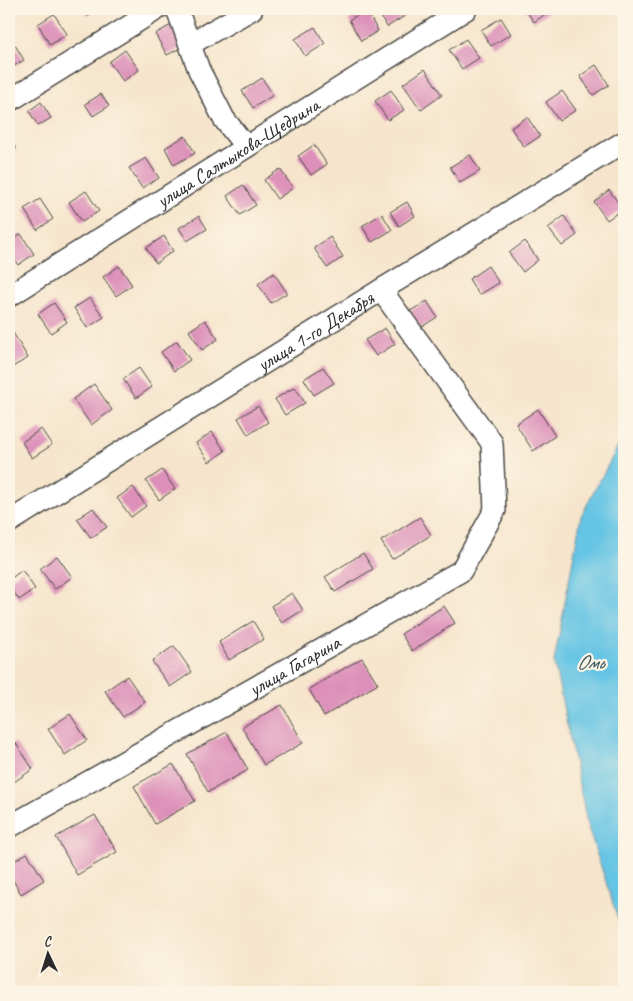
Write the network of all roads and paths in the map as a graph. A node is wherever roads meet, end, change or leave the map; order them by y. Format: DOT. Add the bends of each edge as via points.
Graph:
graph roads {
  1 [pos="157,9"];
  2 [pos="177,9"];
  3 [pos="252,9"];
  4 [pos="466,9"];
  5 [pos="190,44"];
  6 [pos="9,101"];
  7 [pos="624,142"];
  8 [pos="246,147"];
  9 [pos="381,290"];
  10 [pos="9,296"];
  11 [pos="9,522"];
  12 [pos="9,827"];
  1 -- 6 [label="street"];
  2 -- 5 [label="street"];
  3 -- 5 [label="street"];
  4 -- 8 [label="street, улица Салтыкова-Щедрина"];
  5 -- 8 [label="street" via="199,70 224,119"];
  7 -- 9 [label="street, улица 1-го Декабря"];
  8 -- 10 [label="street, улица Салтыкова-Щедрина"];
  9 -- 11 [label="street, улица 1-го Декабря"];
  9 -- 12 [label="street, улица Гагарина" via="492,443 495,510 461,570"];
}
